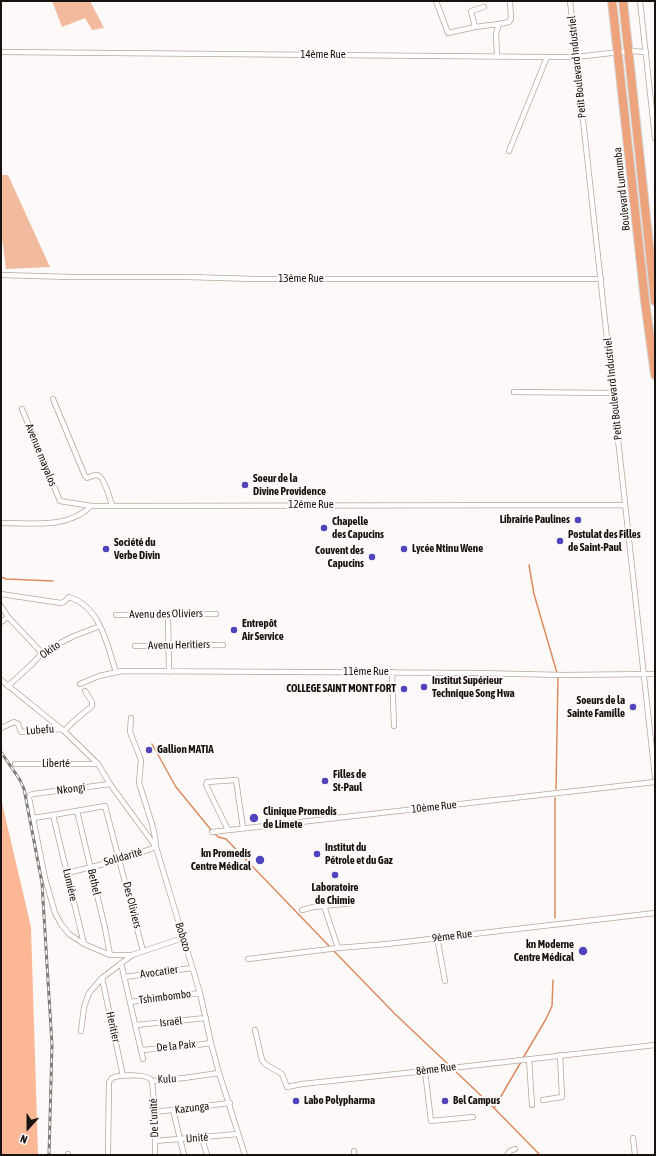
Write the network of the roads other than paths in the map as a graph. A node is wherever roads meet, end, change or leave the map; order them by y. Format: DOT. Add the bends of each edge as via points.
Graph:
graph roads {
  1 [pos="436,1"];
  2 [pos="510,1"];
  3 [pos="570,1"];
  4 [pos="612,1"];
  5 [pos="623,1"];
  6 [pos="640,1"];
  7 [pos="484,7"];
  8 [pos="499,24"];
  9 [pos="475,27"];
  10 [pos="1,52"];
  11 [pos="618,52"];
  12 [pos="628,52"];
  13 [pos="646,52"];
  14 [pos="497,56"];
  15 [pos="547,57"];
  16 [pos="576,57"];
  17 [pos="655,138"];
  18 [pos="509,151"];
  19 [pos="1,275"];
  20 [pos="601,279"];
  21 [pos="655,301"];
  22 [pos="655,375"];
  23 [pos="514,392"];
  24 [pos="613,393"];
  25 [pos="52,399"];
  26 [pos="22,409"];
  27 [pos="112,505"];
  28 [pos="625,505"];
  29 [pos="91,506"];
  30 [pos="1,523"];
  31 [pos="1,594"];
  32 [pos="1,606"];
  33 [pos="168,614"];
  34 [pos="216,614"];
  35 [pos="116,615"];
  36 [pos="8,617"];
  37 [pos="1,622"];
  38 [pos="100,626"];
  39 [pos="223,644"];
  40 [pos="135,646"];
  41 [pos="168,646"];
  42 [pos="42,653"];
  43 [pos="116,672"];
  44 [pos="169,672"];
  45 [pos="392,672"];
  46 [pos="644,674"];
  47 [pos="655,674"];
  48 [pos="1,680"];
  49 [pos="80,684"];
  50 [pos="8,686"];
  51 [pos="85,692"];
  52 [pos="132,718"];
  53 [pos="394,726"];
  54 [pos="1,728"];
  55 [pos="63,730"];
  56 [pos="15,764"];
  57 [pos="98,764"];
  58 [pos="655,777"];
  59 [pos="655,782"];
  60 [pos="110,784"];
  61 [pos="77,811"];
  62 [pos="53,815"];
  63 [pos="33,818"];
  64 [pos="243,828"];
  65 [pos="228,830"];
  66 [pos="212,832"];
  67 [pos="156,847"];
  68 [pos="120,860"];
  69 [pos="91,866"];
  70 [pos="67,873"];
  71 [pos="353,903"];
  72 [pos="324,906"];
  73 [pos="302,910"];
  74 [pos="655,913"];
  75 [pos="437,937"];
  76 [pos="184,938"];
  77 [pos="84,944"];
  78 [pos="338,948"];
  79 [pos="143,951"];
  80 [pos="110,955"];
  81 [pos="132,955"];
  82 [pos="248,959"];
  83 [pos="121,963"];
  84 [pos="192,968"];
  85 [pos="125,977"];
  86 [pos="102,978"];
  87 [pos="445,981"];
  88 [pos="200,993"];
  89 [pos="130,1002"];
  90 [pos="206,1018"];
  91 [pos="136,1025"];
  92 [pos="254,1030"];
  93 [pos="81,1031"];
  94 [pos="211,1043"];
  95 [pos="655,1044"];
  96 [pos="141,1050"];
  97 [pos="560,1055"];
  98 [pos="143,1059"];
  99 [pos="529,1059"];
  100 [pos="425,1071"];
  101 [pos="219,1072"];
  102 [pos="122,1076"];
  103 [pos="152,1081"];
  104 [pos="543,1100"];
  105 [pos="230,1103"];
  106 [pos="532,1105"];
  107 [pos="173,1110"];
  108 [pos="155,1112"];
  109 [pos="473,1117"];
  110 [pos="238,1134"];
  111 [pos="202,1138"];
  112 [pos="633,1138"];
  113 [pos="180,1140"];
  114 [pos="155,1141"];
  115 [pos="515,1149"];
  116 [pos="108,1155"];
  117 [pos="155,1155"];
  118 [pos="184,1155"];
  119 [pos="207,1155"];
  120 [pos="245,1155"];
  121 [pos="508,1155"];
  122 [pos="634,1155"];
  1 -- 9 [label="street" via="448,33"];
  2 -- 8 [label="street" via="512,19 510,22"];
  3 -- 16 [label="street, Petit Boulevard Industriel"];
  4 -- 11 [label="highway, Boulevard Lumumba"];
  5 -- 12 [label="highway, Boulevard Lumumba"];
  6 -- 13 [label="street"];
  7 -- 9 [label="street" via="470,11"];
  8 -- 9 [label="street"];
  8 -- 14 [label="street" via="496,34"];
  10 -- 14 [label="street, 14ème Rue"];
  11 -- 12 [label="street, 14ème Rue"];
  11 -- 16 [label="street, 14ème Rue"];
  11 -- 22 [label="highway, Boulevard Lumumba"];
  12 -- 13 [label="street, 14ème Rue"];
  12 -- 21 [label="highway, Boulevard Lumumba"];
  13 -- 17 [label="street"];
  14 -- 15 [label="street, 14ème Rue"];
  15 -- 16 [label="street, 14ème Rue"];
  15 -- 18 [label="street"];
  16 -- 20 [label="street, Petit Boulevard Industriel"];
  19 -- 20 [label="street, 13ème Rue" via="254,279"];
  20 -- 24 [label="street, Petit Boulevard Industriel"];
  23 -- 24 [label="street"];
  24 -- 28 [label="street, Petit Boulevard Industriel"];
  25 -- 27 [label="street" via="85,476 100,476"];
  26 -- 29 [label="street, Avenue mayalos" via="60,501"];
  27 -- 28 [label="street, 12ème Rue"];
  27 -- 29 [label="street, 12ème Rue"];
  28 -- 46 [label="street, Petit Boulevard Industriel"];
  29 -- 30 [label="street, 12ème Rue" via="72,518 54,523"];
  31 -- 38 [label="street" via="61,603 72,597 89,609"];
  32 -- 36 [label="street"];
  33 -- 34 [label="street, Avenu des Oliviers"];
  33 -- 35 [label="street, Avenu des Oliviers"];
  33 -- 41 [label="street"];
  36 -- 37 [label="street"];
  36 -- 42 [label="street"];
  38 -- 42 [label="street, Okito" via="56,643"];
  38 -- 43 [label="street"];
  39 -- 41 [label="street, Avenu Heritiers"];
  40 -- 41 [label="street, Avenu Heritiers"];
  41 -- 44 [label="street"];
  42 -- 50 [label="street, Okito"];
  43 -- 44 [label="street, 11ème Rue"];
  43 -- 49 [label="street, 11ème Rue"];
  44 -- 45 [label="street, 11ème Rue"];
  45 -- 46 [label="street, 11ème Rue"];
  45 -- 53 [label="street"];
  46 -- 47 [label="street, 11ème Rue"];
  46 -- 58 [label="street, Petit Boulevard Industriel"];
  48 -- 50 [label="street"];
  50 -- 55 [label="street"];
  51 -- 55 [label="street" via="92,706"];
  52 -- 67 [label="street, Bobozo" via="130,732 141,760 140,783"];
  54 -- 55 [label="street, Lubefu" via="14,722 18,724 21,732"];
  55 -- 57 [label="street"];
  56 -- 57 [label="street, Liberté"];
  57 -- 60 [label="street"];
  59 -- 64 [label="street, 10ème Rue"];
  60 -- 63 [label="street, Nkongi" via="30,795"];
  60 -- 67 [label="street"];
  61 -- 62 [label="street"];
  61 -- 68 [label="street" via="105,806"];
  61 -- 69 [label="street, Bethel"];
  62 -- 63 [label="street"];
  62 -- 70 [label="street, Lumière"];
  63 -- 77 [label="street" via="55,913 69,934"];
  64 -- 65 [label="street, 10ème Rue"];
  64 -- 65 [label="street" via="236,780 207,782 206,785"];
  65 -- 66 [label="street, 10ème Rue"];
  67 -- 68 [label="street, Solidarité"];
  67 -- 76 [label="street, Bobozo"];
  68 -- 69 [label="street, Solidarité"];
  68 -- 79 [label="street, Des Oliviers"];
  69 -- 70 [label="street, Solidarité"];
  69 -- 80 [label="street, Bethel"];
  70 -- 77 [label="street, Lumière"];
  71 -- 72 [label="street"];
  72 -- 73 [label="street"];
  72 -- 78 [label="street"];
  74 -- 75 [label="street, 9ème Rue"];
  75 -- 78 [label="street, 9ème Rue"];
  75 -- 87 [label="street"];
  76 -- 79 [label="street"];
  76 -- 84 [label="street, Bobozo"];
  77 -- 80 [label="street"];
  78 -- 82 [label="street, 9ème Rue"];
  79 -- 81 [label="street"];
  80 -- 81 [label="street"];
  81 -- 83 [label="street"];
  83 -- 85 [label="street"];
  83 -- 86 [label="street"];
  84 -- 85 [label="street, Avocatier"];
  84 -- 88 [label="street, Bobozo"];
  85 -- 89 [label="street"];
  86 -- 93 [label="street" via="89,993 84,1007"];
  86 -- 102 [label="street, Heritier"];
  88 -- 89 [label="street, Tshimbombo"];
  88 -- 90 [label="street, Bobozo"];
  89 -- 91 [label="street"];
  90 -- 91 [label="street, Israël"];
  90 -- 94 [label="street, Bobozo"];
  91 -- 96 [label="street"];
  92 -- 100 [label="street, 8ème Rue" via="262,1060 282,1074 287,1087"];
  94 -- 96 [label="street, De la Paix"];
  94 -- 101 [label="street, Bobozo"];
  95 -- 97 [label="street, 8ème Rue"];
  96 -- 98 [label="street"];
  97 -- 99 [label="street, 8ème Rue"];
  97 -- 104 [label="street" via="562,1097"];
  99 -- 100 [label="street, 8ème Rue"];
  99 -- 106 [label="street"];
  100 -- 109 [label="street" via="431,1121"];
  101 -- 103 [label="street, Kulu"];
  101 -- 105 [label="street, Bobozo"];
  102 -- 103 [label="street, Kulu" via="145,1076"];
  102 -- 116 [label="street, Kulu" via="114,1077 109,1082"];
  103 -- 108 [label="street, De L'unité"];
  105 -- 107 [label="street, Kazunga"];
  105 -- 110 [label="street, Bobozo"];
  107 -- 108 [label="street, Kazunga"];
  107 -- 113 [label="street"];
  108 -- 114 [label="street, De L'unité"];
  110 -- 111 [label="street, Unité"];
  110 -- 120 [label="street, Bobozo"];
  111 -- 113 [label="street, Unité"];
  111 -- 119 [label="street"];
  112 -- 122 [label="street"];
  113 -- 114 [label="street, Unité"];
  113 -- 118 [label="street"];
  114 -- 117 [label="street, De L'unité"];
  115 -- 121 [label="street" via="507,1153"];
}
